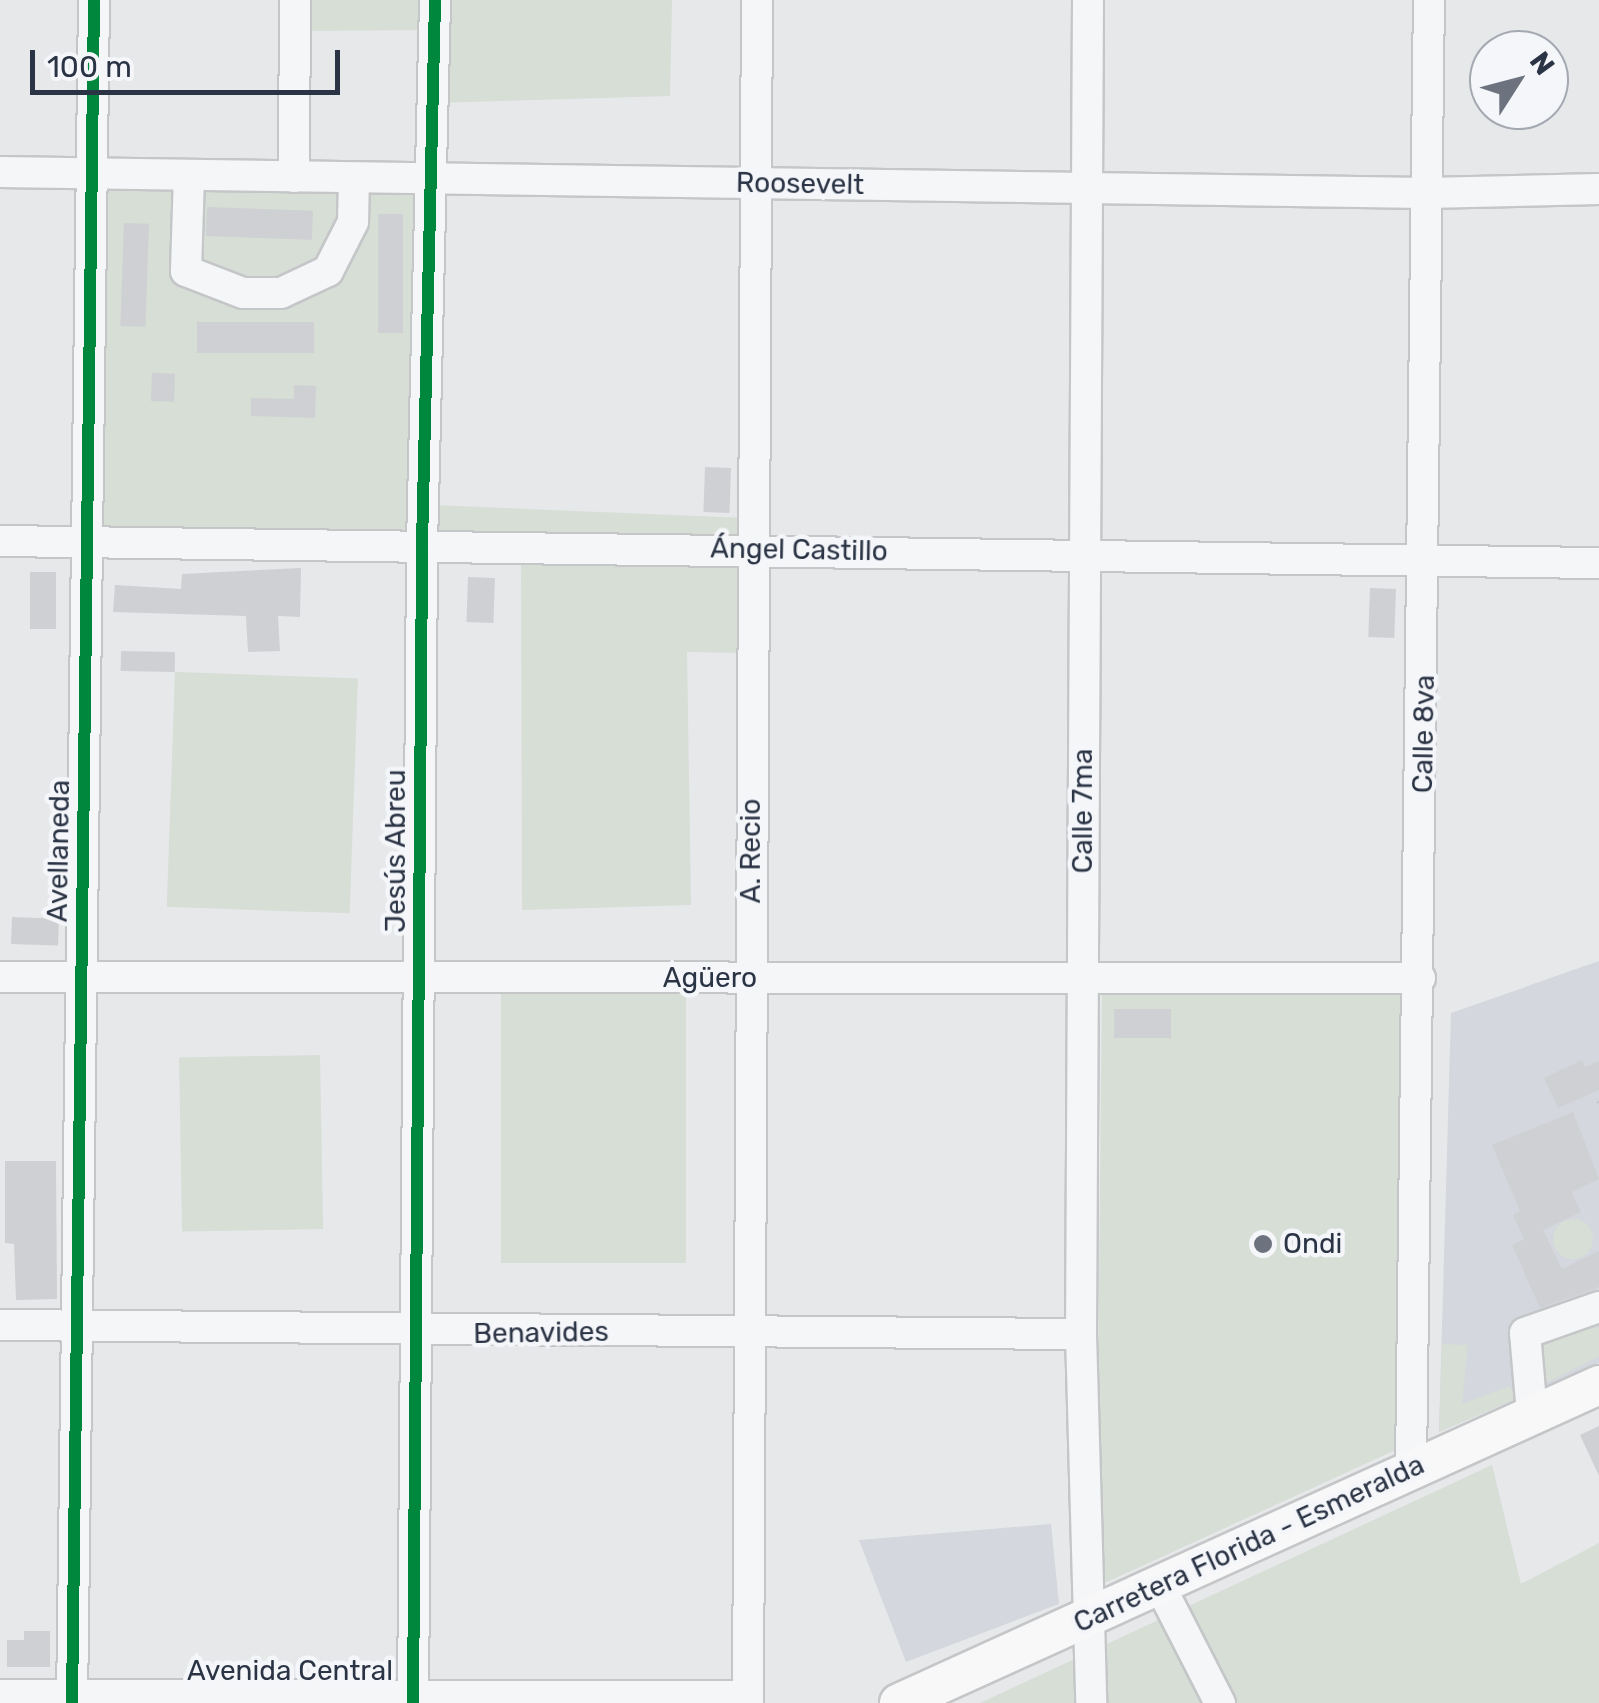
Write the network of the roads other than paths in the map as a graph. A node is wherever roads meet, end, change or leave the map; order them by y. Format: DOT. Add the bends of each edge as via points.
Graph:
graph roads {
  1 [pos="94,0"];
  2 [pos="295,0"];
  3 [pos="435,0"];
  4 [pos="757,0"];
  5 [pos="1088,0"];
  6 [pos="1428,0"];
  7 [pos="0,172"];
  8 [pos="91,173"];
  9 [pos="188,175"];
  10 [pos="294,177"];
  11 [pos="354,178"];
  12 [pos="436,179"];
  13 [pos="754,184"];
  14 [pos="1086,188"];
  15 [pos="1599,189"];
  16 [pos="1426,193"];
  17 [pos="0,541"];
  18 [pos="91,543"];
  19 [pos="422,546"];
  20 [pos="753,548"];
  21 [pos="1084,554"];
  22 [pos="1428,560"];
  23 [pos="1599,564"];
  24 [pos="0,978"];
  25 [pos="80,978"];
  26 [pos="421,978"];
  27 [pos="751,978"];
  28 [pos="1082,978"];
  29 [pos="1420,978"];
  30 [pos="1599,1306"];
  31 [pos="0,1325"];
  32 [pos="77,1326"];
  33 [pos="750,1332"];
  34 [pos="421,1334"];
  35 [pos="1081,1334"];
  36 [pos="1599,1384"];
  37 [pos="1532,1414"];
  38 [pos="1411,1468"];
  39 [pos="1159,1584"];
  40 [pos="1084,1621"];
  41 [pos="0,1695"];
  42 [pos="72,1699"];
  43 [pos="413,1700"];
  44 [pos="748,1700"];
  45 [pos="899,1703"];
  46 [pos="1090,1703"];
  47 [pos="1220,1703"];
  1 -- 8 [label="street, Avellaneda"];
  2 -- 10 [label="street"];
  3 -- 12 [label="street, Jesús Abreu"];
  4 -- 13 [label="street, A. Recio"];
  5 -- 14 [label="street, Calle 7ma"];
  6 -- 16 [label="street, Calle 8va"];
  7 -- 8 [label="street, Roosevelt"];
  8 -- 9 [label="street, Roosevelt"];
  8 -- 18 [label="street, Avellaneda"];
  9 -- 10 [label="street, Roosevelt"];
  9 -- 11 [label="street" via="186,272 243,293 281,294 328,271 353,222"];
  10 -- 11 [label="street, Roosevelt"];
  11 -- 12 [label="street, Roosevelt"];
  12 -- 13 [label="street, Roosevelt"];
  12 -- 19 [label="street, Jesús Abreu"];
  13 -- 14 [label="street, Roosevelt"];
  13 -- 20 [label="street, A. Recio"];
  14 -- 16 [label="street, Roosevelt"];
  14 -- 21 [label="street, Calle 7ma"];
  15 -- 16 [label="street, Roosevelt"];
  16 -- 22 [label="street, Calle 8va"];
  17 -- 18 [label="street, Ángel Castillo"];
  18 -- 19 [label="street, Ángel Castillo"];
  18 -- 25 [label="street, Avellaneda"];
  19 -- 20 [label="street, Ángel Castillo"];
  19 -- 26 [label="street, Jesús Abreu"];
  20 -- 21 [label="street, Ángel Castillo"];
  20 -- 27 [label="street, A. Recio"];
  21 -- 22 [label="street, Ángel Castillo"];
  21 -- 28 [label="street, Calle 7ma"];
  22 -- 23 [label="street, Ángel Castillo"];
  22 -- 29 [label="street, Calle 8va"];
  24 -- 25 [label="street, Agüero"];
  25 -- 26 [label="street, Agüero"];
  25 -- 32 [label="street, Avellaneda"];
  26 -- 27 [label="street, Agüero"];
  26 -- 34 [label="street, Jesús Abreu"];
  27 -- 28 [label="street, Agüero"];
  27 -- 33 [label="street, A. Recio"];
  28 -- 29 [label="street, Agüero"];
  28 -- 35 [label="street, Calle 7ma"];
  29 -- 38 [label="street, Calle 8va"];
  30 -- 37 [label="street" via="1525,1333"];
  31 -- 32 [label="street, Benavides"];
  32 -- 34 [label="street, Benavides"];
  32 -- 42 [label="street, Avellaneda"];
  33 -- 34 [label="street, Benavides"];
  33 -- 35 [label="street, Benavides"];
  33 -- 44 [label="street, A. Recio"];
  34 -- 43 [label="street, Jesús Abreu"];
  35 -- 40 [label="street, Calle 7ma"];
  36 -- 37 [label="main road, Carretera Florida - Esmeralda"];
  37 -- 38 [label="main road, Carretera Florida - Esmeralda"];
  38 -- 39 [label="main road, Carretera Florida - Esmeralda"];
  39 -- 40 [label="main road, Carretera Florida - Esmeralda"];
  39 -- 47 [label="street"];
  40 -- 45 [label="main road, Carretera Florida - Esmeralda"];
  40 -- 46 [label="street, Calle 7ma"];
  41 -- 42 [label="street, Avenida Central"];
  42 -- 43 [label="street, Avenida Central"];
  43 -- 44 [label="street, Avenida Central"];
}
